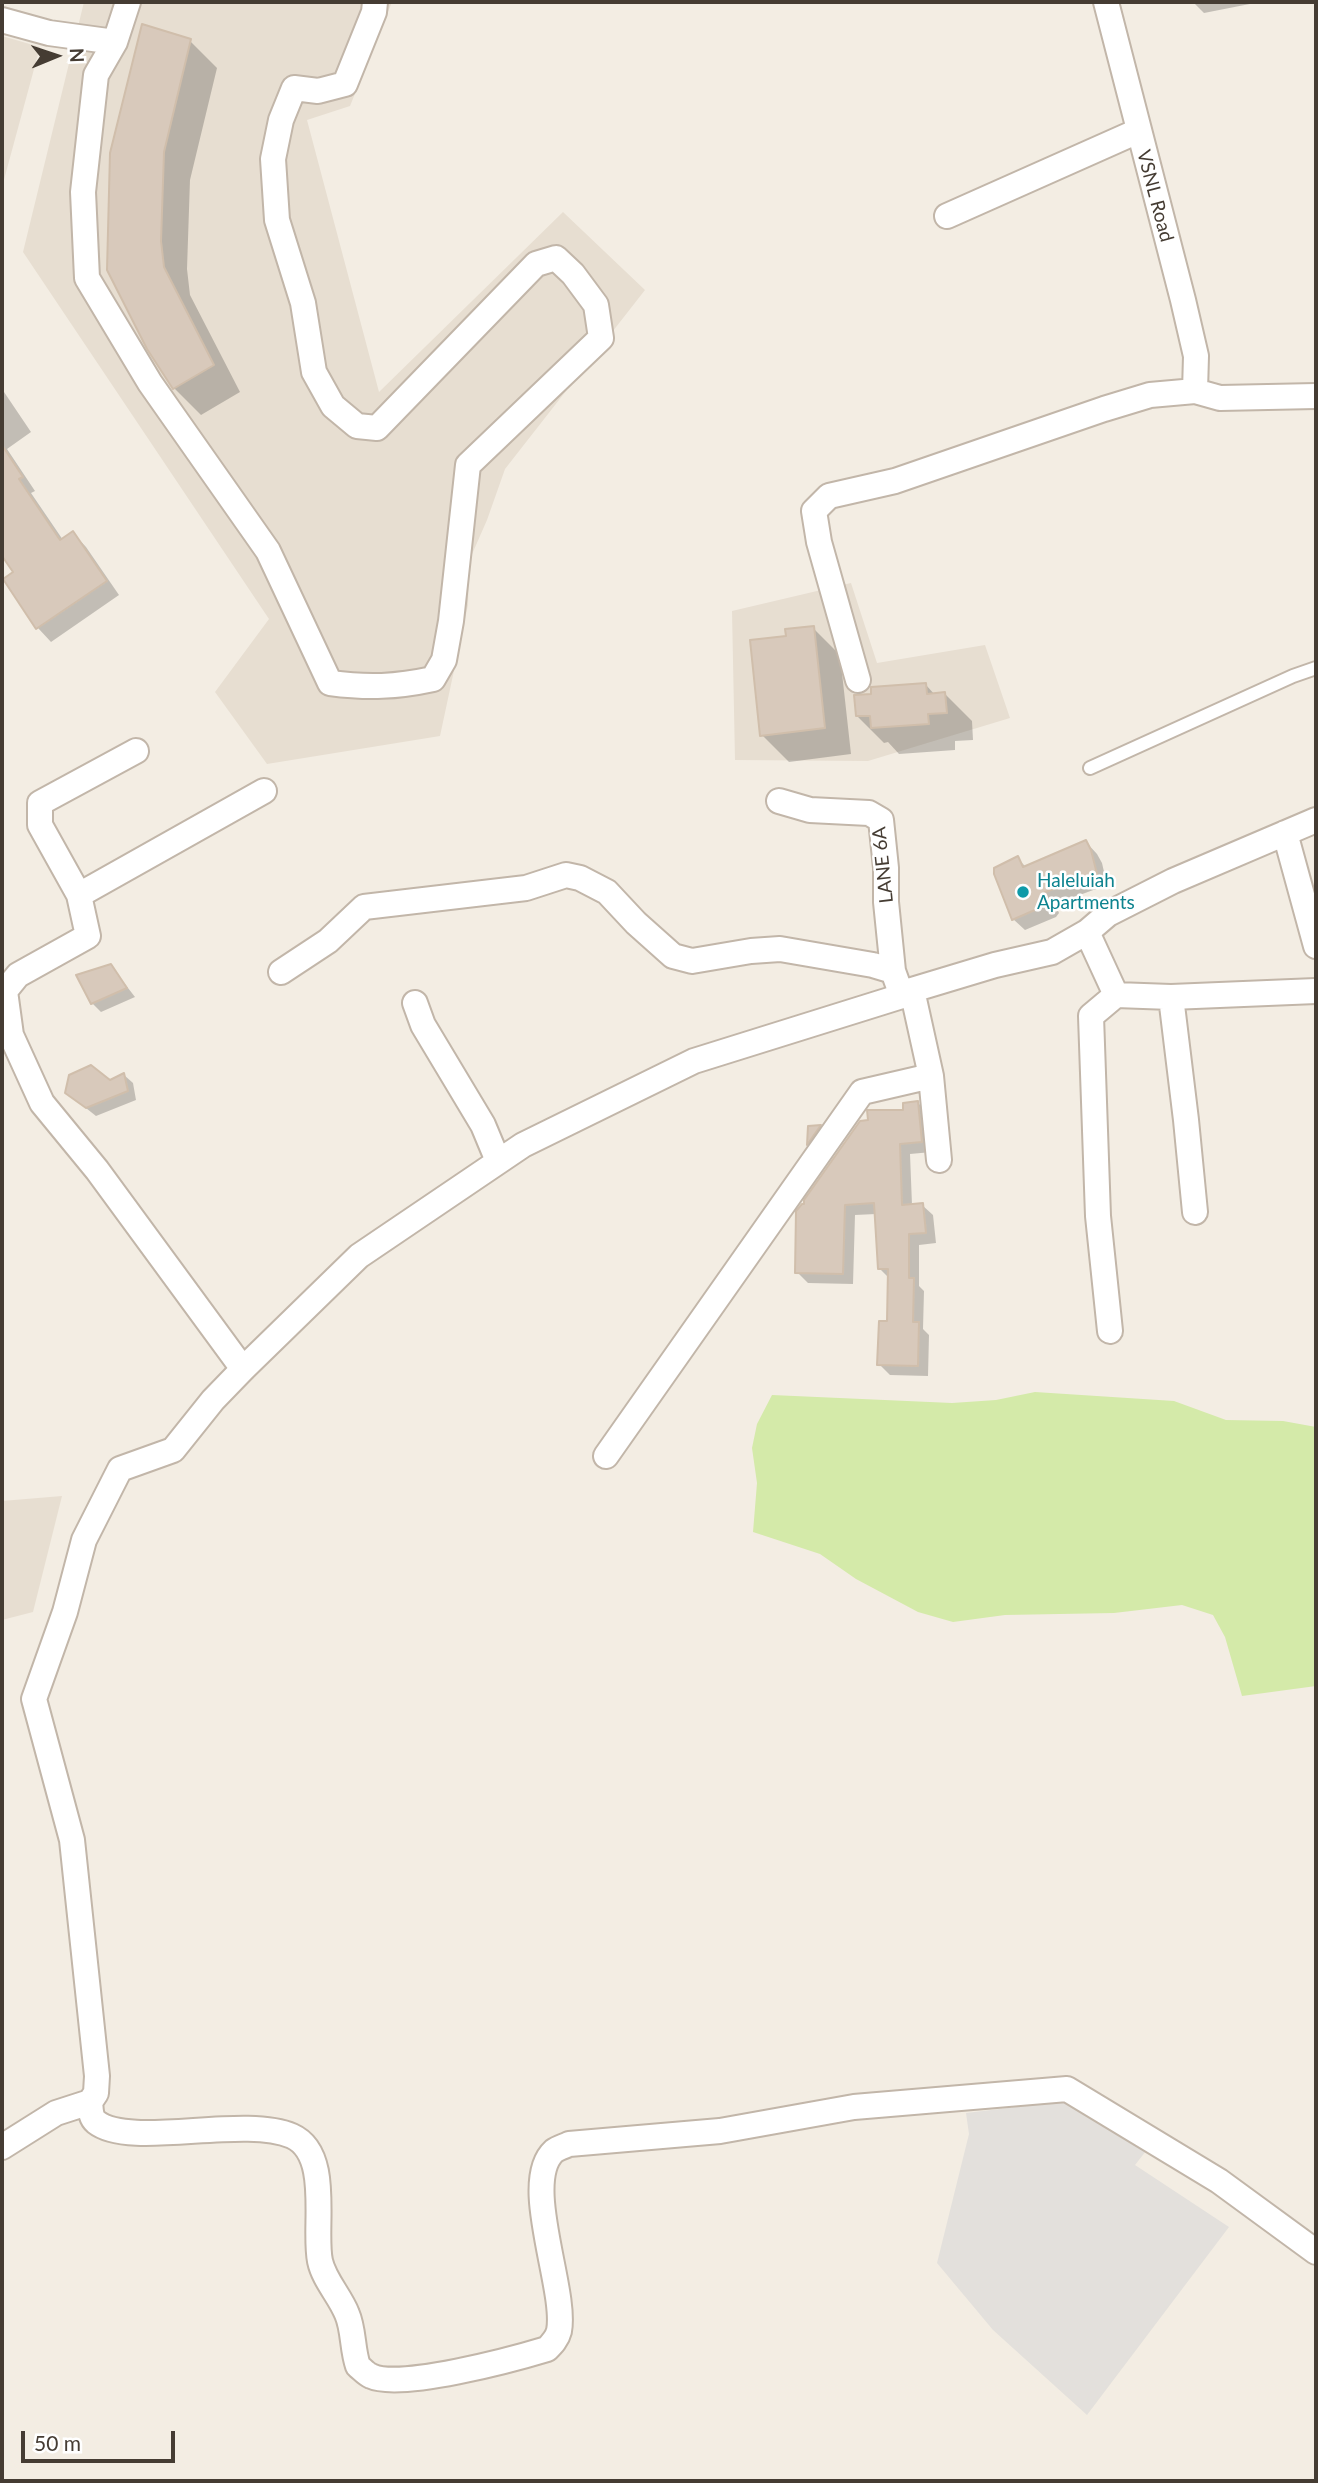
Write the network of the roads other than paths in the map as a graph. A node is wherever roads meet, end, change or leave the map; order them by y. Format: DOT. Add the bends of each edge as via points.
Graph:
graph roads {
  1 [pos="128,2"];
  2 [pos="375,2"];
  3 [pos="1106,2"];
  4 [pos="2,20"];
  5 [pos="115,42"];
  6 [pos="1138,131"];
  7 [pos="947,216"];
  8 [pos="1195,391"];
  9 [pos="1316,396"];
  10 [pos="1316,668"];
  11 [pos="858,680"];
  12 [pos="136,751"];
  13 [pos="1090,768"];
  14 [pos="264,791"];
  15 [pos="779,802"];
  16 [pos="1316,820"];
  17 [pos="1285,833"];
  18 [pos="79,895"];
  19 [pos="1087,932"];
  20 [pos="1316,946"];
  21 [pos="893,971"];
  22 [pos="281,972"];
  23 [pos="1316,991"];
  24 [pos="907,993"];
  25 [pos="1116,995"];
  26 [pos="1171,997"];
  27 [pos="415,1003"];
  28 [pos="931,1076"];
  29 [pos="939,1160"];
  30 [pos="498,1161"];
  31 [pos="1195,1212"];
  32 [pos="1110,1331"];
  33 [pos="243,1369"];
  34 [pos="606,1456"];
  35 [pos="90,2102"];
  36 [pos="2,2147"];
  37 [pos="1316,2252"];
  1 -- 5 [label="street"];
  2 -- 5 [label="street" via="345,84 318,91 294,88 273,159 277,220 303,303 314,372 333,406 357,426 377,428 536,264 556,258 596,305 601,338 468,465 444,660 433,679 396,687 330,683 268,551 150,383 87,278 83,192 96,75"];
  3 -- 6 [label="street, VSNL Road"];
  4 -- 5 [label="street" via="49,33"];
  6 -- 7 [label="street"];
  6 -- 8 [label="street, VSNL Road" via="1196,356"];
  8 -- 9 [label="street" via="1220,398"];
  8 -- 11 [label="street" via="1150,395 895,481 829,496 814,511"];
  10 -- 13 [label="lane"];
  12 -- 18 [label="street" via="40,803 40,825"];
  14 -- 18 [label="street"];
  15 -- 21 [label="street, LANE 6A" via="810,810 869,813 881,820"];
  16 -- 17 [label="street"];
  17 -- 19 [label="street" via="1173,881 1108,914"];
  17 -- 20 [label="street"];
  18 -- 33 [label="street" via="88,936 18,975 5,990 11,1035 42,1103"];
  19 -- 24 [label="street" via="1052,952"];
  19 -- 25 [label="street"];
  21 -- 22 [label="street" via="780,949 692,961 673,957 607,892 566,875 526,888 364,907 328,941"];
  21 -- 24 [label="street"];
  23 -- 26 [label="street"];
  24 -- 28 [label="street"];
  24 -- 30 [label="street" via="694,1061"];
  25 -- 26 [label="street"];
  25 -- 32 [label="street" via="1091,1016 1098,1216"];
  26 -- 31 [label="street"];
  27 -- 30 [label="street"];
  28 -- 29 [label="street"];
  28 -- 34 [label="street" via="862,1092"];
  30 -- 33 [label="street" via="359,1256"];
  33 -- 35 [label="street" via="173,1450 120,1469 84,1540 34,1699 72,1840 97,2076"];
  35 -- 36 [label="street" via="56,2113"];
  35 -- 37 [label="street" via="95,2121 111,2129 237,2129 295,2137 309,2153 317,2176 320,2261 349,2316 358,2366 371,2376 390,2380 522,2357 554,2342 560,2313 541,2176 555,2151 569,2144 720,2131 854,2108 1068,2089 1219,2180"];
}
